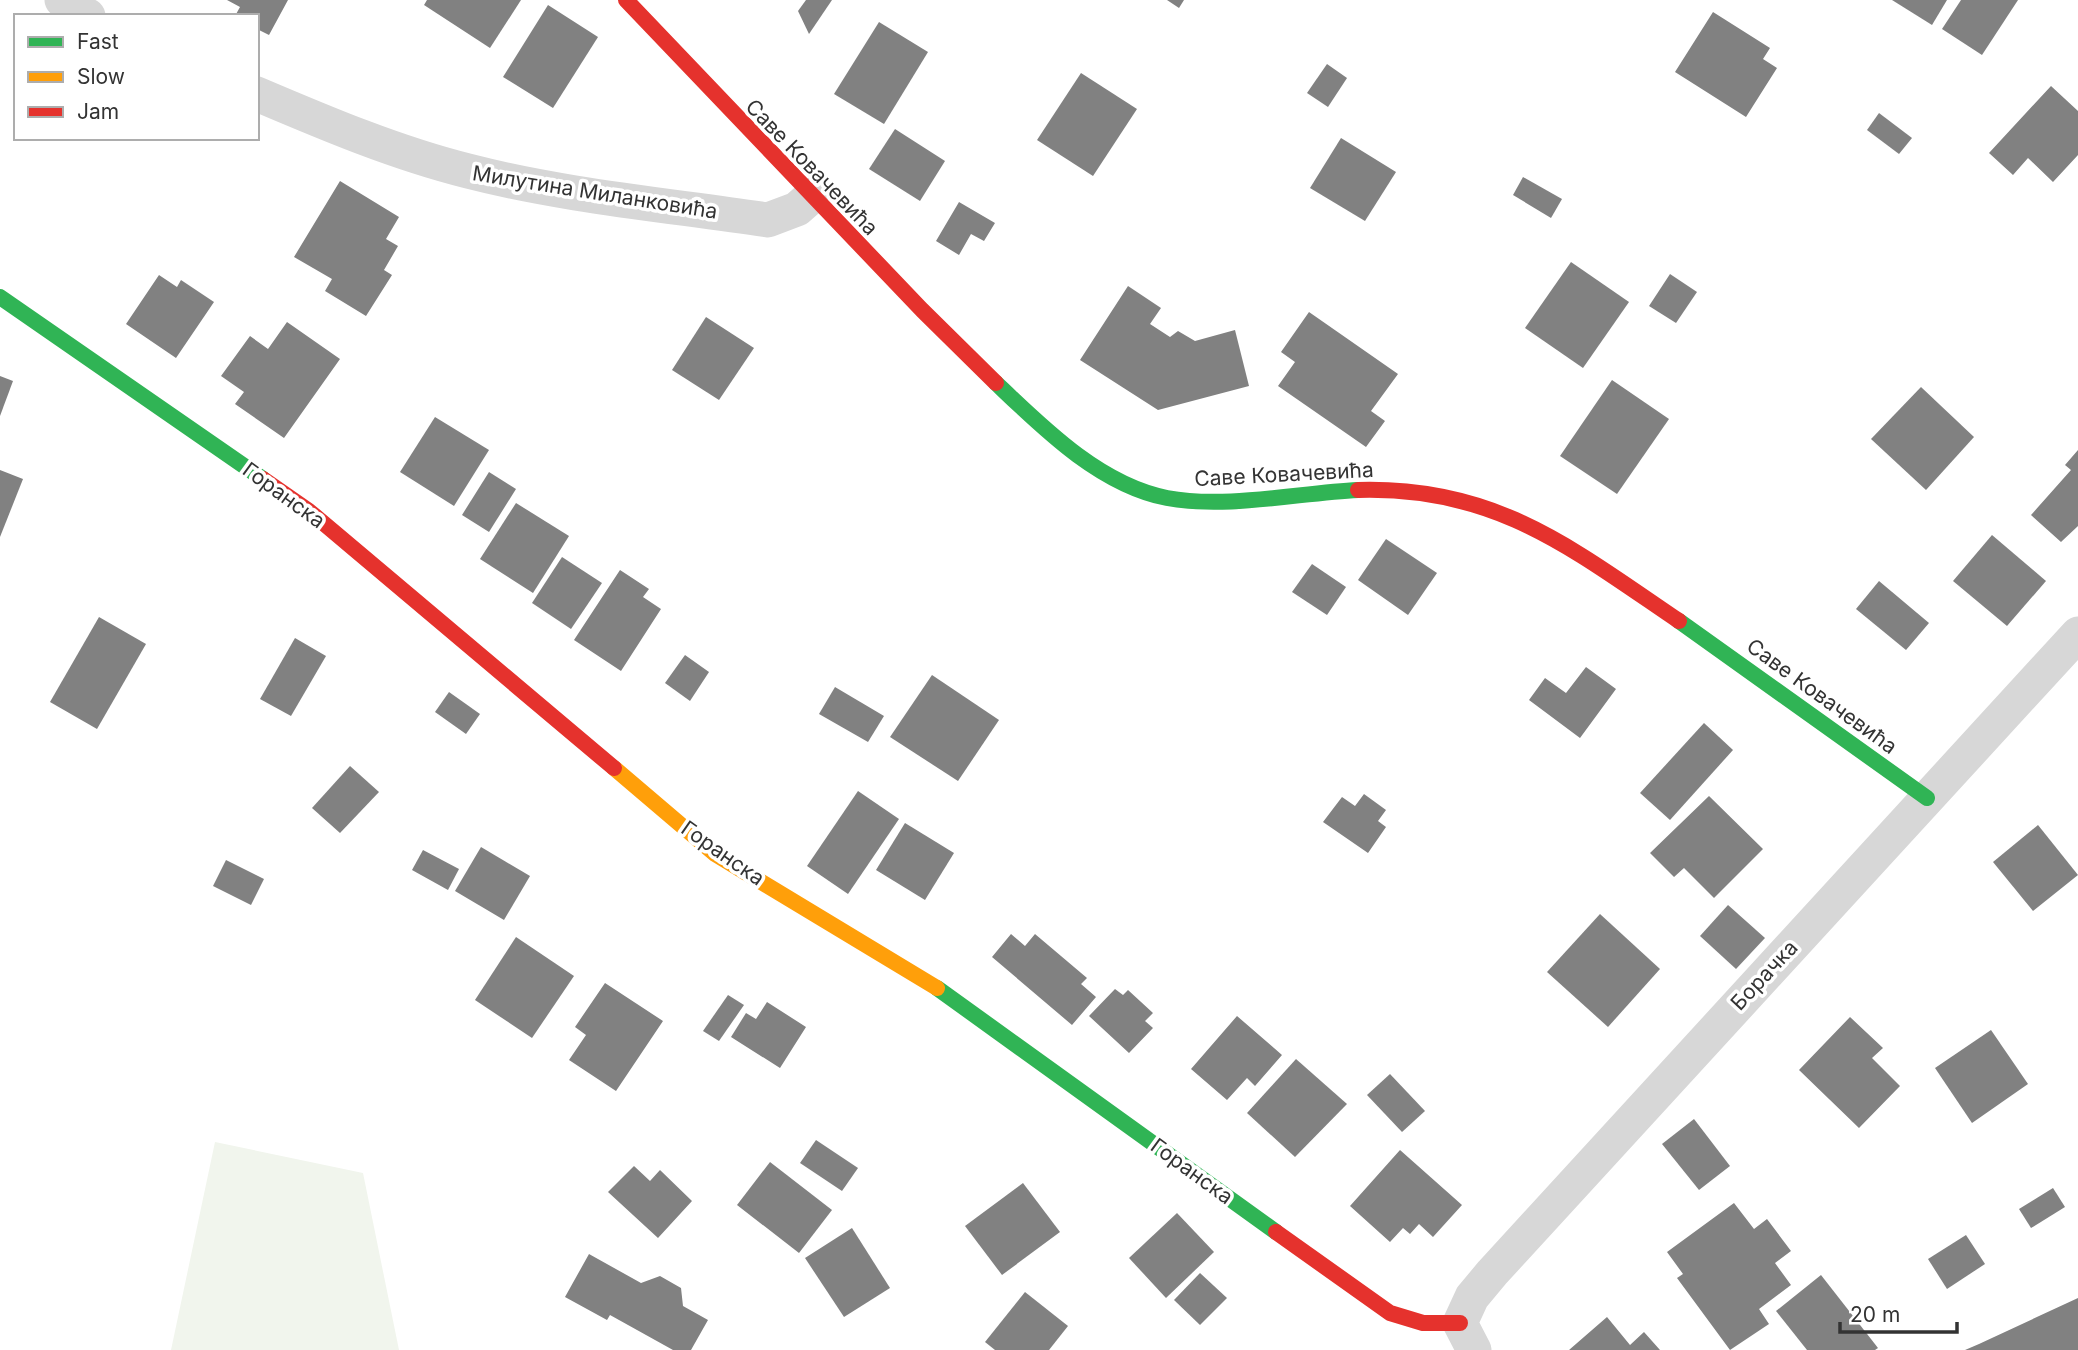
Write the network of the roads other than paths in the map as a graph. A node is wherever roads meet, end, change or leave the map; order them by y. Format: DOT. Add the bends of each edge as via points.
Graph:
graph roads {
  1 [pos="62,0"];
  2 [pos="626,0"];
  3 [pos="85,14"];
  4 [pos="259,95"];
  5 [pos="813,195"];
  6 [pos="0,297"];
  7 [pos="2078,634"];
  8 [pos="1927,798"];
  9 [pos="1467,1337"];
  1 -- 3 [label="street"];
  2 -- 5 [label="street, Саве Ковачевића" via="689,72"];
  4 -- 5 [label="street, Милутина Миланковића" via="466,171 551,187 768,220 797,209"];
  5 -- 8 [label="street, Саве Ковачевића" via="918,309 1023,409 1099,467 1152,494 1176,499 1401,490 1453,497 1499,510 1570,550 1714,645"];
  6 -- 9 [label="street, Горанска" via="309,511 715,854 936,988 1390,1314"];
  7 -- 8 [label="street, Борачка"];
  8 -- 9 [label="street, Борачка" via="1492,1273 1472,1297"];
}
